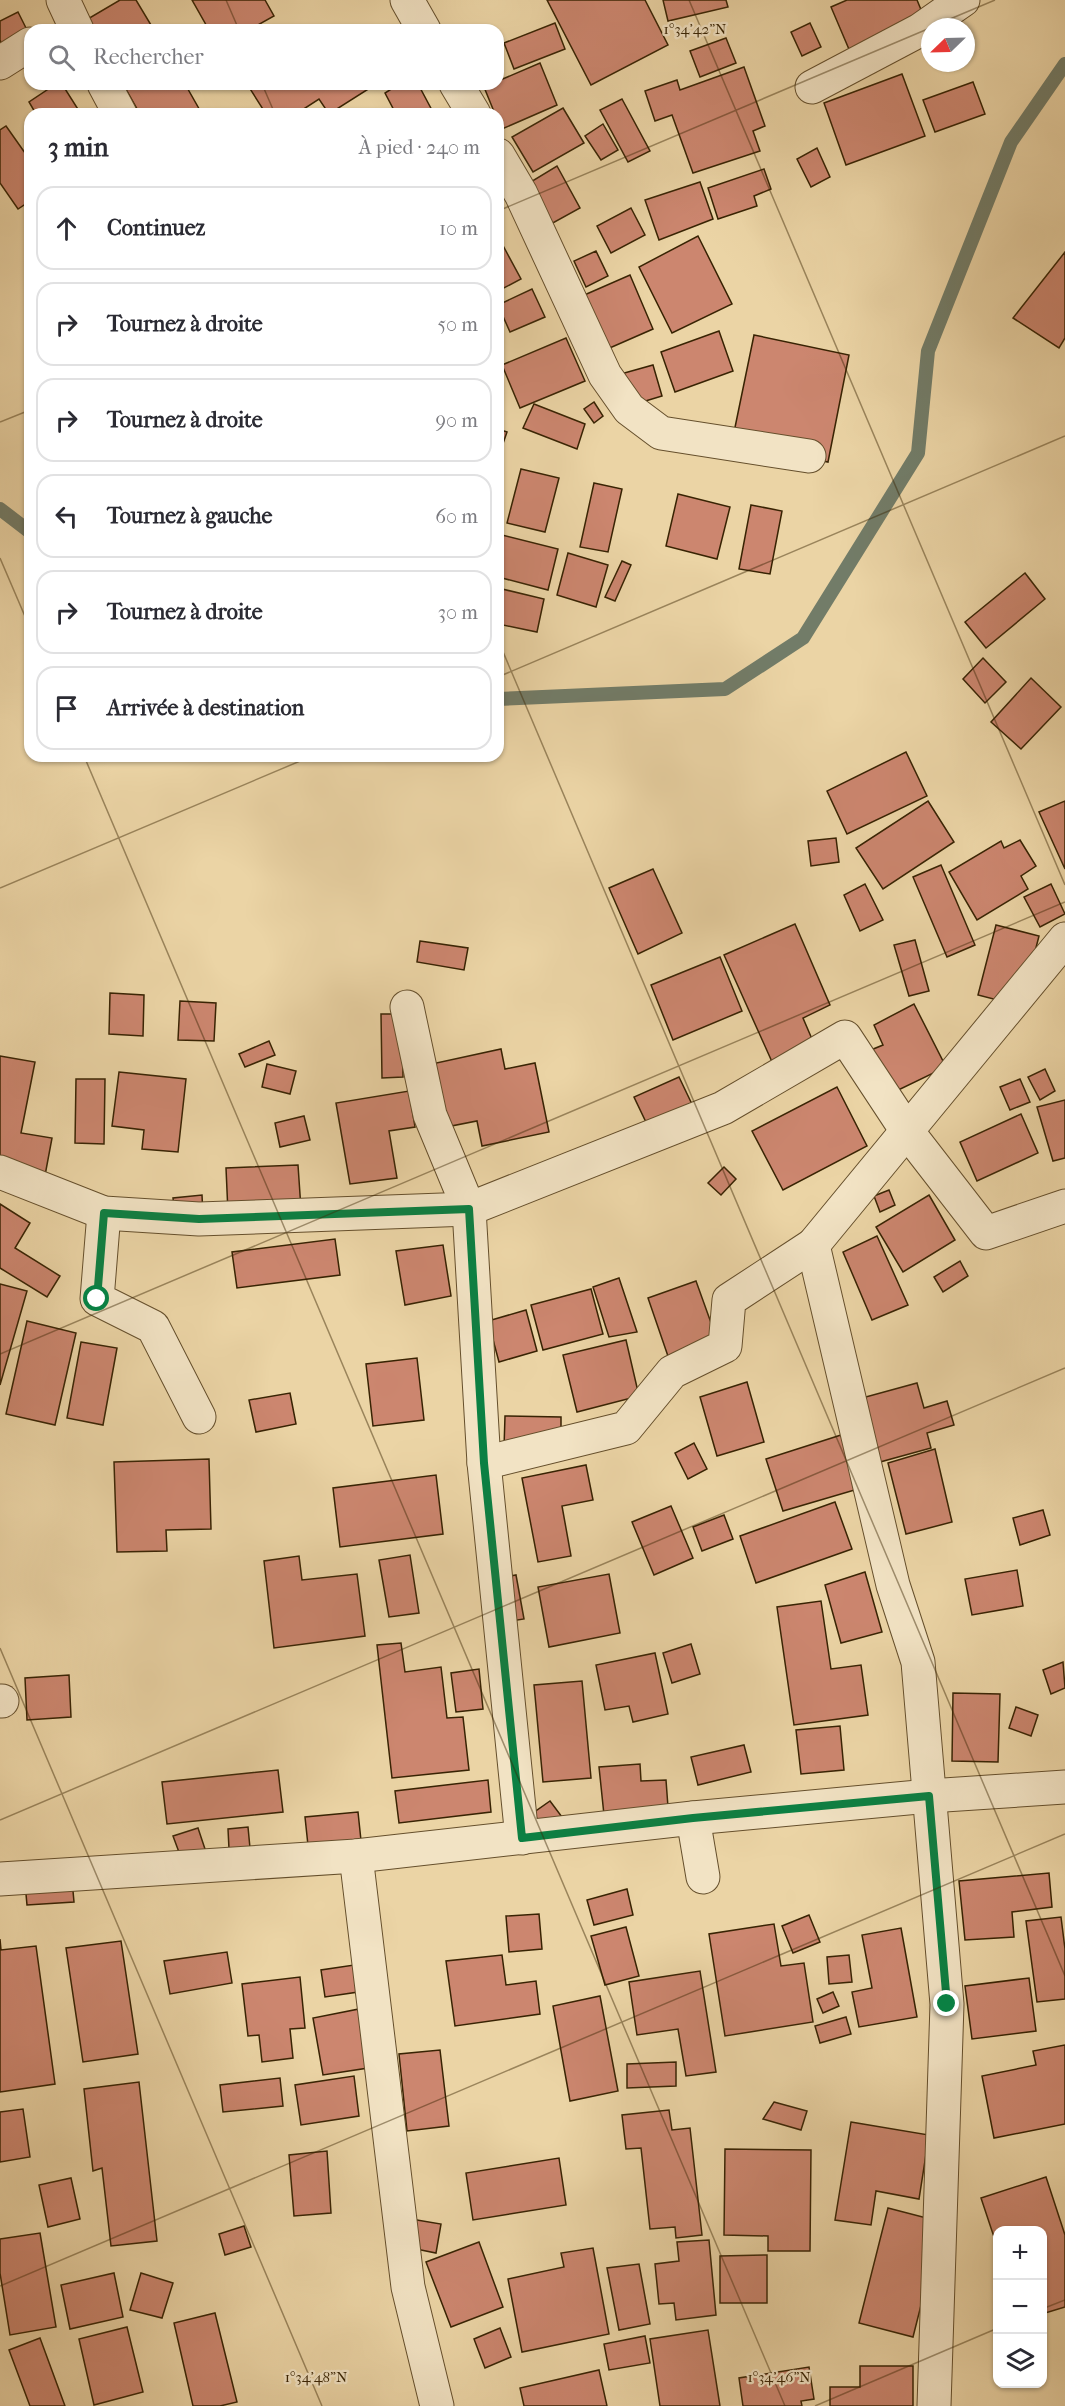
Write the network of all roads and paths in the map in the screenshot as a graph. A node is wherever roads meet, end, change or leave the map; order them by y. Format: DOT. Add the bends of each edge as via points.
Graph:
graph roads {
  1 [pos="407,0"];
  2 [pos="963,0"];
  3 [pos="421,24"];
  4 [pos="24,48"];
  5 [pos="0,63"];
  6 [pos="812,87"];
  7 [pos="108,90"];
  8 [pos="460,90"];
  9 [pos="117,108"];
  10 [pos="470,108"];
  11 [pos="504,165"];
  12 [pos="809,456"];
  13 [pos="1065,939"];
  14 [pos="407,1007"];
  15 [pos="907,1131"];
  16 [pos="0,1172"];
  17 [pos="1065,1206"];
  18 [pos="469,1209"];
  19 [pos="104,1213"];
  20 [pos="813,1245"];
  21 [pos="199,1417"];
  22 [pos="484,1463"];
  23 [pos="1065,1787"];
  24 [pos="929,1796"];
  25 [pos="693,1818"];
  26 [pos="522,1838"];
  27 [pos="356,1856"];
  28 [pos="703,1877"];
  29 [pos="0,1879"];
  30 [pos="437,2406"];
  31 [pos="934,2406"];
  1 -- 3 [label="street"];
  2 -- 6 [label="street" via="920,30"];
  4 -- 5 [label="street"];
  7 -- 9 [label="street"];
  8 -- 10 [label="street"];
  11 -- 12 [label="street" via="604,375 629,409 661,433"];
  13 -- 15 [label="street"];
  14 -- 18 [label="street" via="430,1115"];
  15 -- 17 [label="street" via="986,1233"];
  15 -- 18 [label="street" via="845,1037 723,1108"];
  15 -- 20 [label="street"];
  16 -- 19 [label="street"];
  18 -- 19 [label="street" via="199,1219"];
  18 -- 22 [label="street"];
  19 -- 21 [label="street" via="97,1299 153,1326"];
  20 -- 22 [label="street" via="729,1300 725,1346 672,1372 626,1428"];
  20 -- 24 [label="street" via="893,1585 918,1662"];
  22 -- 26 [label="street"];
  23 -- 24 [label="street"];
  24 -- 25 [label="street"];
  24 -- 31 [label="street" via="947,2004"];
  25 -- 26 [label="street"];
  25 -- 28 [label="street"];
  26 -- 27 [label="street"];
  27 -- 29 [label="street"];
  27 -- 30 [label="street" via="408,2287"];
}
